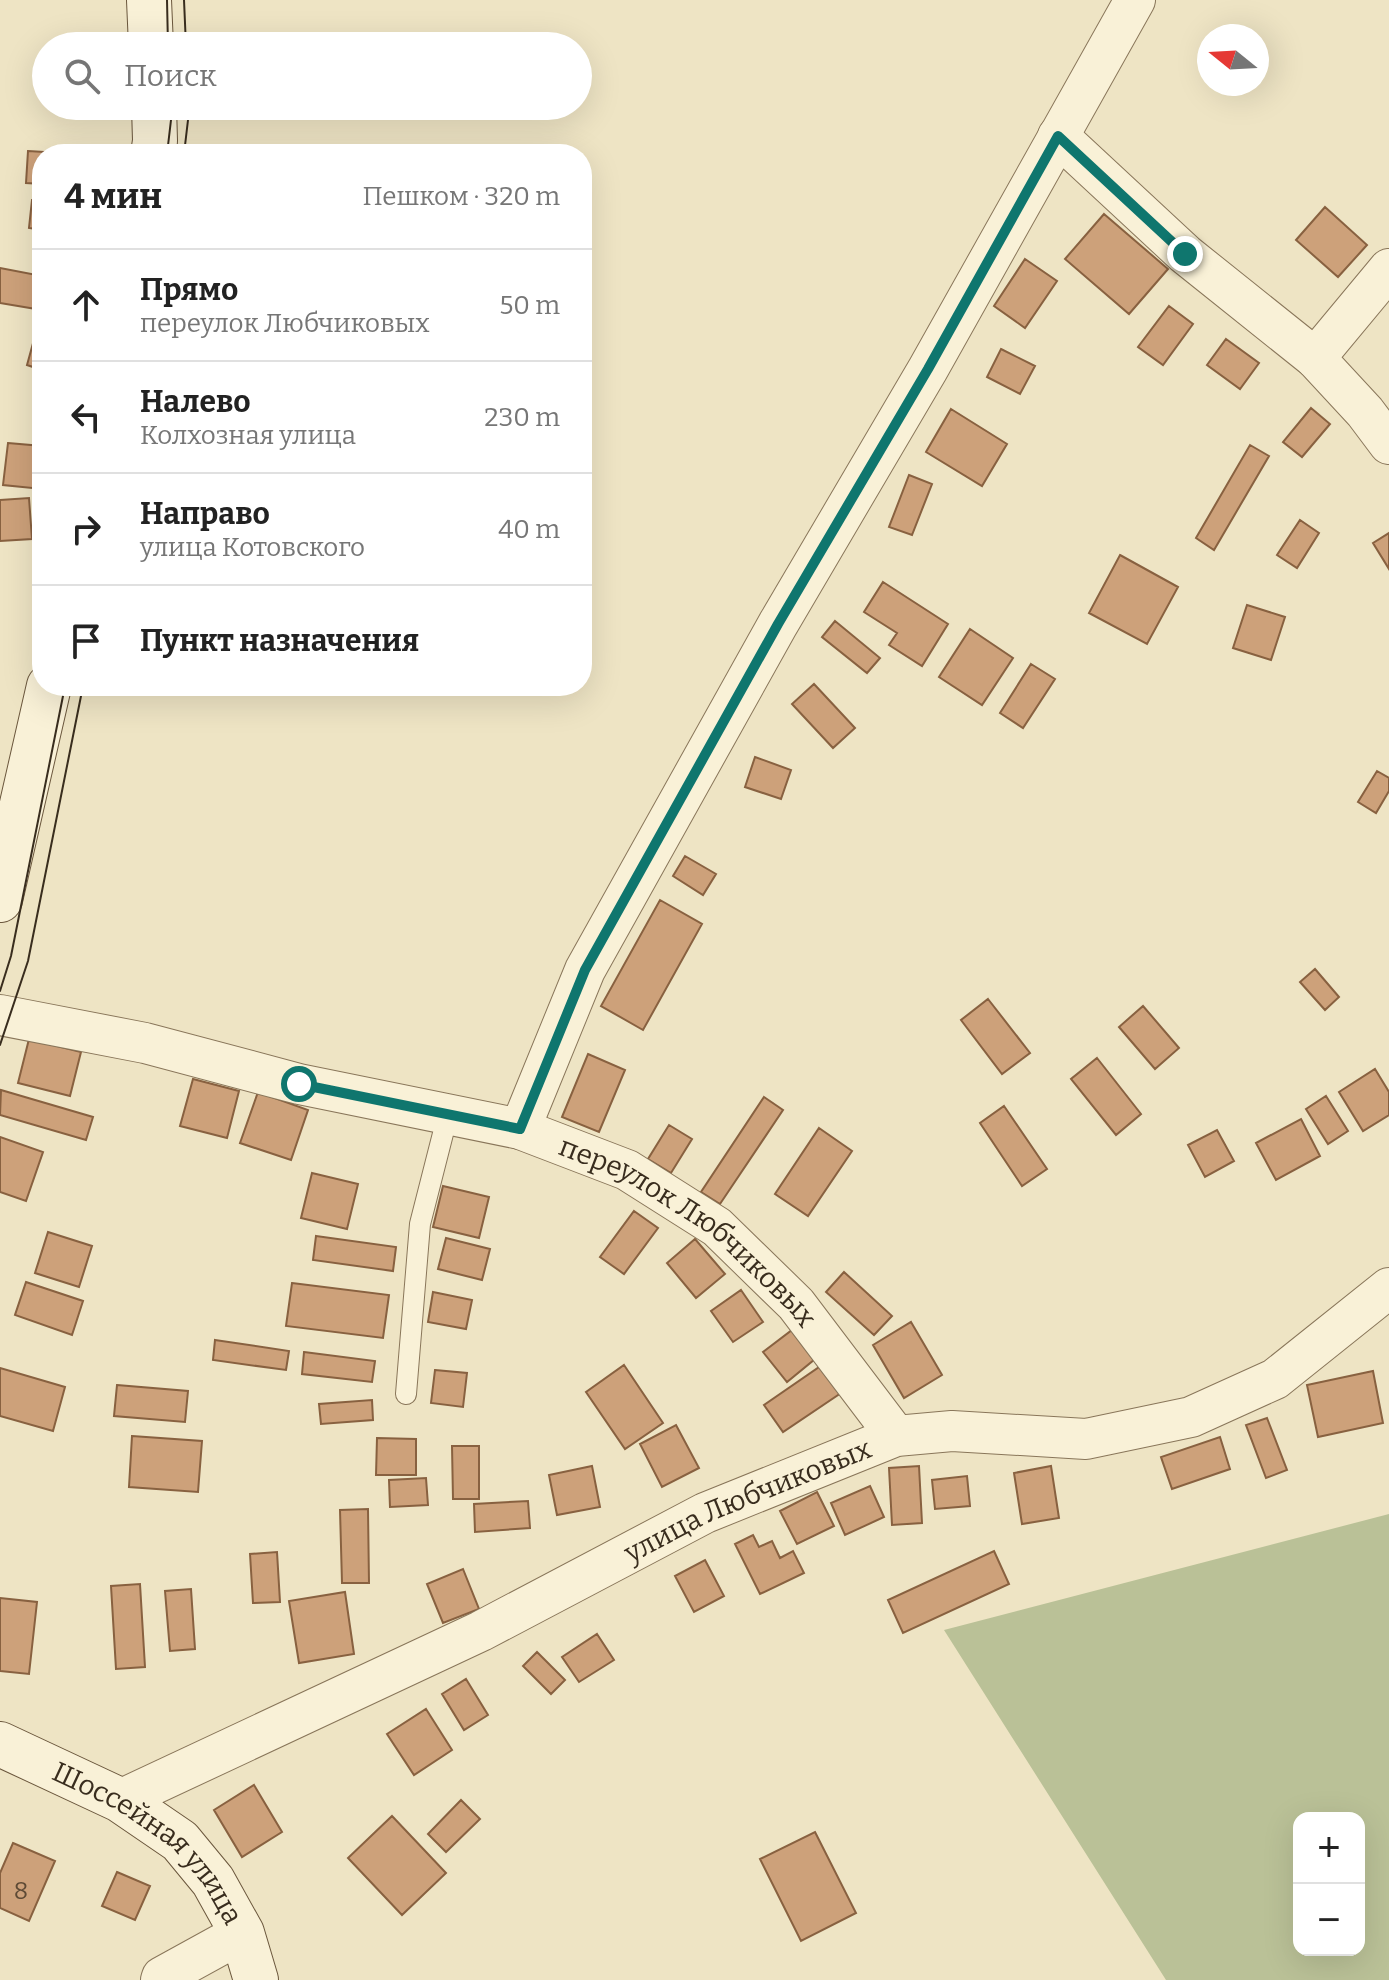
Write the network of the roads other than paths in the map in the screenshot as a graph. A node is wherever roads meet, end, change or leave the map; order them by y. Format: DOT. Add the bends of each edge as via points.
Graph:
graph roads {
  1 [pos="149,0"];
  2 [pos="1135,0"];
  3 [pos="150,32"];
  4 [pos="154,120"];
  5 [pos="1058,136"];
  6 [pos="155,144"];
  7 [pos="1389,269"];
  8 [pos="1315,358"];
  9 [pos="1389,444"];
  10 [pos="47,696"];
  11 [pos="0,900"];
  12 [pos="0,1015"];
  13 [pos="448,1114"];
  14 [pos="520,1129"];
  15 [pos="1389,1288"];
  16 [pos="406,1394"];
  17 [pos="896,1436"];
  18 [pos="0,1744"];
  19 [pos="120,1800"];
  20 [pos="242,1933"];
  21 [pos="161,1980"];
  22 [pos="256,1980"];
  1 -- 3 [label="main road"];
  2 -- 5 [label="street"];
  4 -- 6 [label="main road"];
  5 -- 8 [label="street" via="1185,254"];
  5 -- 14 [label="street" via="585,970"];
  7 -- 8 [label="street"];
  8 -- 9 [label="street"];
  10 -- 11 [label="main road"];
  12 -- 13 [label="street, переулок Любчиковых"];
  13 -- 14 [label="street, переулок Любчиковых"];
  13 -- 16 [label="lane" via="420,1224"];
  14 -- 17 [label="street, переулок Любчиковых" via="627,1170 717,1227 796,1304"];
  15 -- 17 [label="street, улица Любчиковых" via="1275,1379 1191,1417 1086,1439 952,1431"];
  17 -- 19 [label="street, улица Любчиковых" via="705,1513 481,1631"];
  18 -- 19 [label="main road, Шоссейная улица"];
  19 -- 20 [label="main road, Шоссейная улица" via="180,1841 213,1881"];
  20 -- 21 [label="street"];
  20 -- 22 [label="main road, Шоссейная улица"];
}
